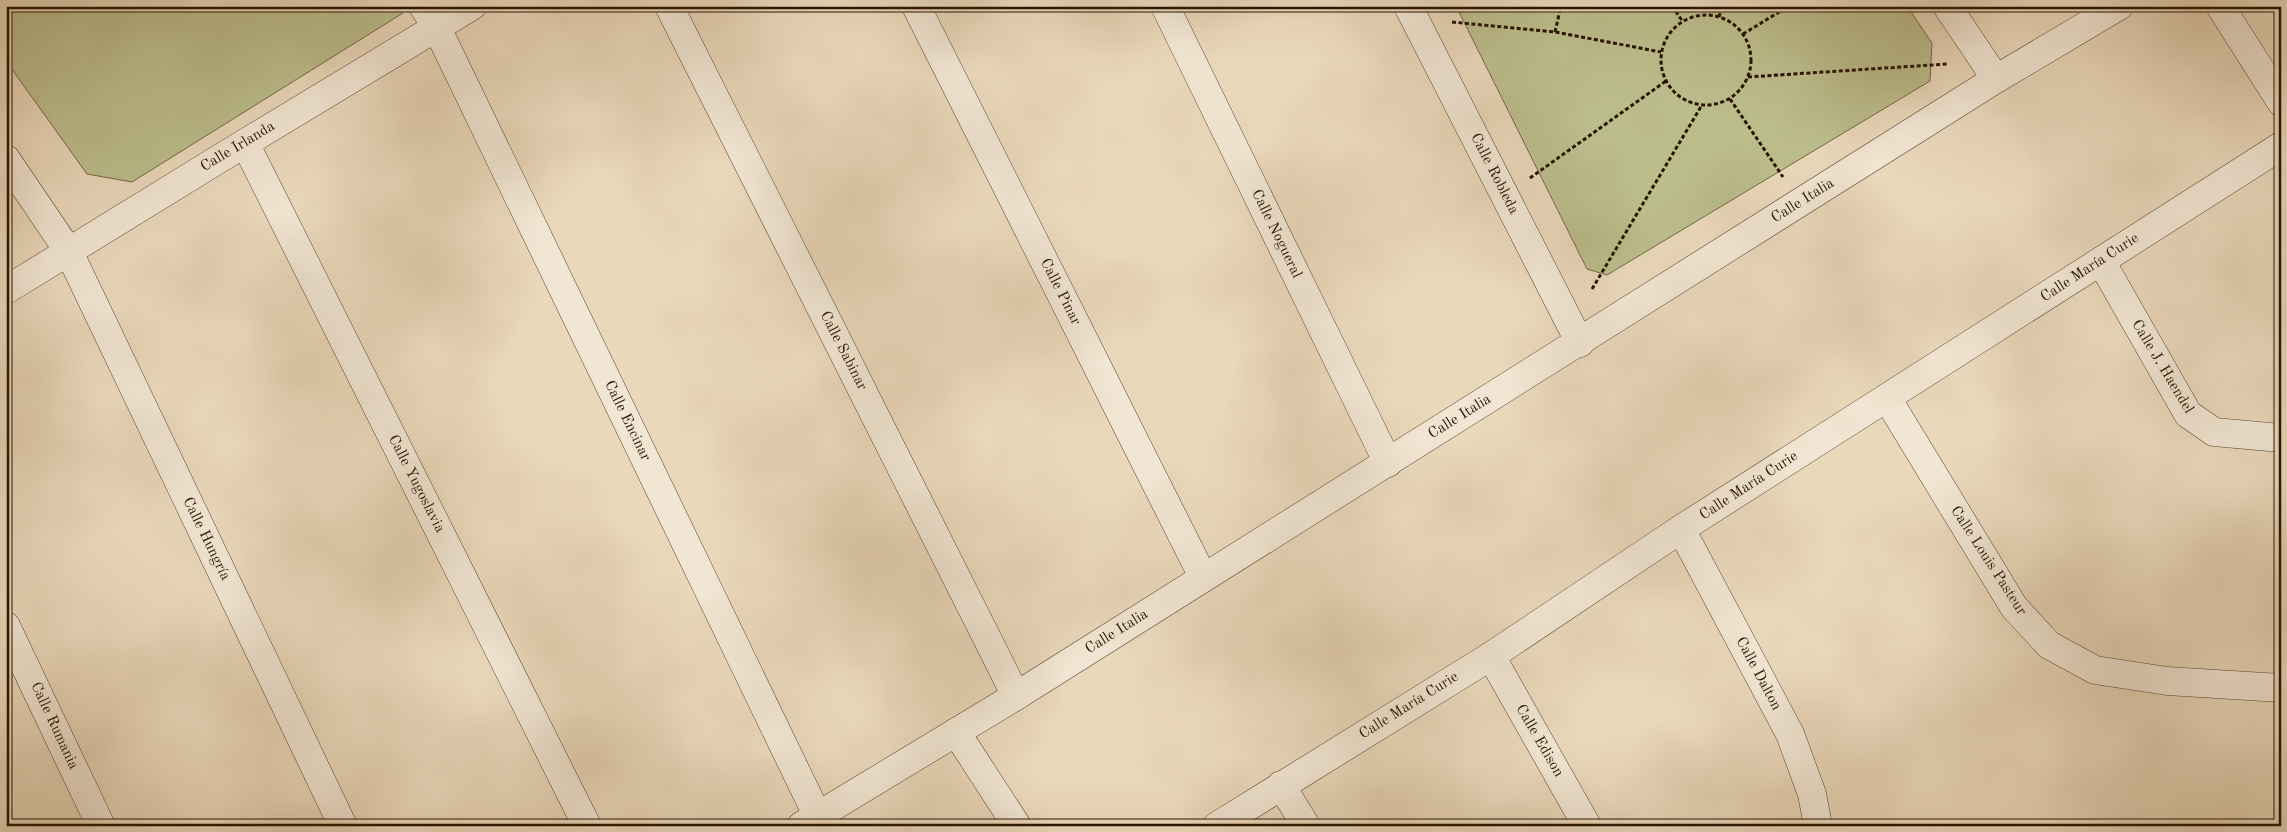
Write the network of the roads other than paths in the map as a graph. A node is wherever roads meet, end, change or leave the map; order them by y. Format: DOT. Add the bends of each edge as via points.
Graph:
graph roads {
  1 [pos="472,6"];
  2 [pos="669,6"];
  3 [pos="916,6"];
  4 [pos="1165,6"];
  5 [pos="1408,6"];
  6 [pos="1947,6"];
  7 [pos="2119,6"];
  8 [pos="2220,6"];
  9 [pos="430,17"];
  10 [pos="1996,79"];
  11 [pos="2281,102"];
  12 [pos="245,143"];
  13 [pos="2281,146"];
  14 [pos="6,159"];
  15 [pos="69,252"];
  16 [pos="2101,261"];
  17 [pos="6,290"];
  18 [pos="1580,343"];
  19 [pos="1887,398"];
  20 [pos="2281,438"];
  21 [pos="1388,462"];
  22 [pos="1681,529"];
  23 [pos="1204,577"];
  24 [pos="6,626"];
  25 [pos="1491,656"];
  26 [pos="2281,688"];
  27 [pos="1016,696"];
  28 [pos="956,732"];
  29 [pos="1281,785"];
  30 [pos="809,820"];
  31 [pos="102,826"];
  32 [pos="343,826"];
  33 [pos="587,826"];
  34 [pos="1017,826"];
  35 [pos="1217,826"];
  36 [pos="1306,826"];
  37 [pos="1588,826"];
  38 [pos="1818,826"];
  1 -- 9 [label="street, Calle Irlanda"];
  2 -- 27 [label="street, Calle Sabinar"];
  3 -- 23 [label="street, Calle Pinar"];
  4 -- 21 [label="street, Calle Nogueral"];
  5 -- 18 [label="street, Calle Robleda"];
  6 -- 10 [label="street"];
  7 -- 10 [label="street, Calle Italia"];
  8 -- 11 [label="street"];
  9 -- 12 [label="street, Calle Irlanda"];
  9 -- 30 [label="street, Calle Encinar"];
  10 -- 18 [label="street, Calle Italia"];
  12 -- 15 [label="street, Calle Irlanda"];
  12 -- 33 [label="street, Calle Yugoslavia"];
  13 -- 16 [label="street, Calle María Curie"];
  14 -- 15 [label="street, Calle Hungría"];
  15 -- 17 [label="street, Calle Irlanda"];
  15 -- 32 [label="street, Calle Hungría"];
  16 -- 19 [label="street, Calle María Curie"];
  16 -- 20 [label="street, Calle J. Haendel" via="2188,414 2214,432"];
  18 -- 21 [label="street, Calle Italia"];
  19 -- 22 [label="street, Calle María Curie"];
  19 -- 26 [label="street, Calle Louis Pasteur" via="2014,607 2049,646 2095,670 2167,681"];
  21 -- 23 [label="street, Calle Italia"];
  22 -- 25 [label="street, Calle María Curie"];
  22 -- 38 [label="street, Calle Dalton" via="1790,734 1812,794"];
  23 -- 27 [label="street, Calle Italia"];
  24 -- 31 [label="street, Calle Rumania"];
  25 -- 29 [label="street, Calle María Curie"];
  25 -- 37 [label="street, Calle Edison"];
  27 -- 28 [label="street, Calle Italia"];
  28 -- 30 [label="street, Calle Italia"];
  28 -- 34 [label="street"];
  29 -- 35 [label="street, Calle María Curie"];
  29 -- 36 [label="street"];
}
